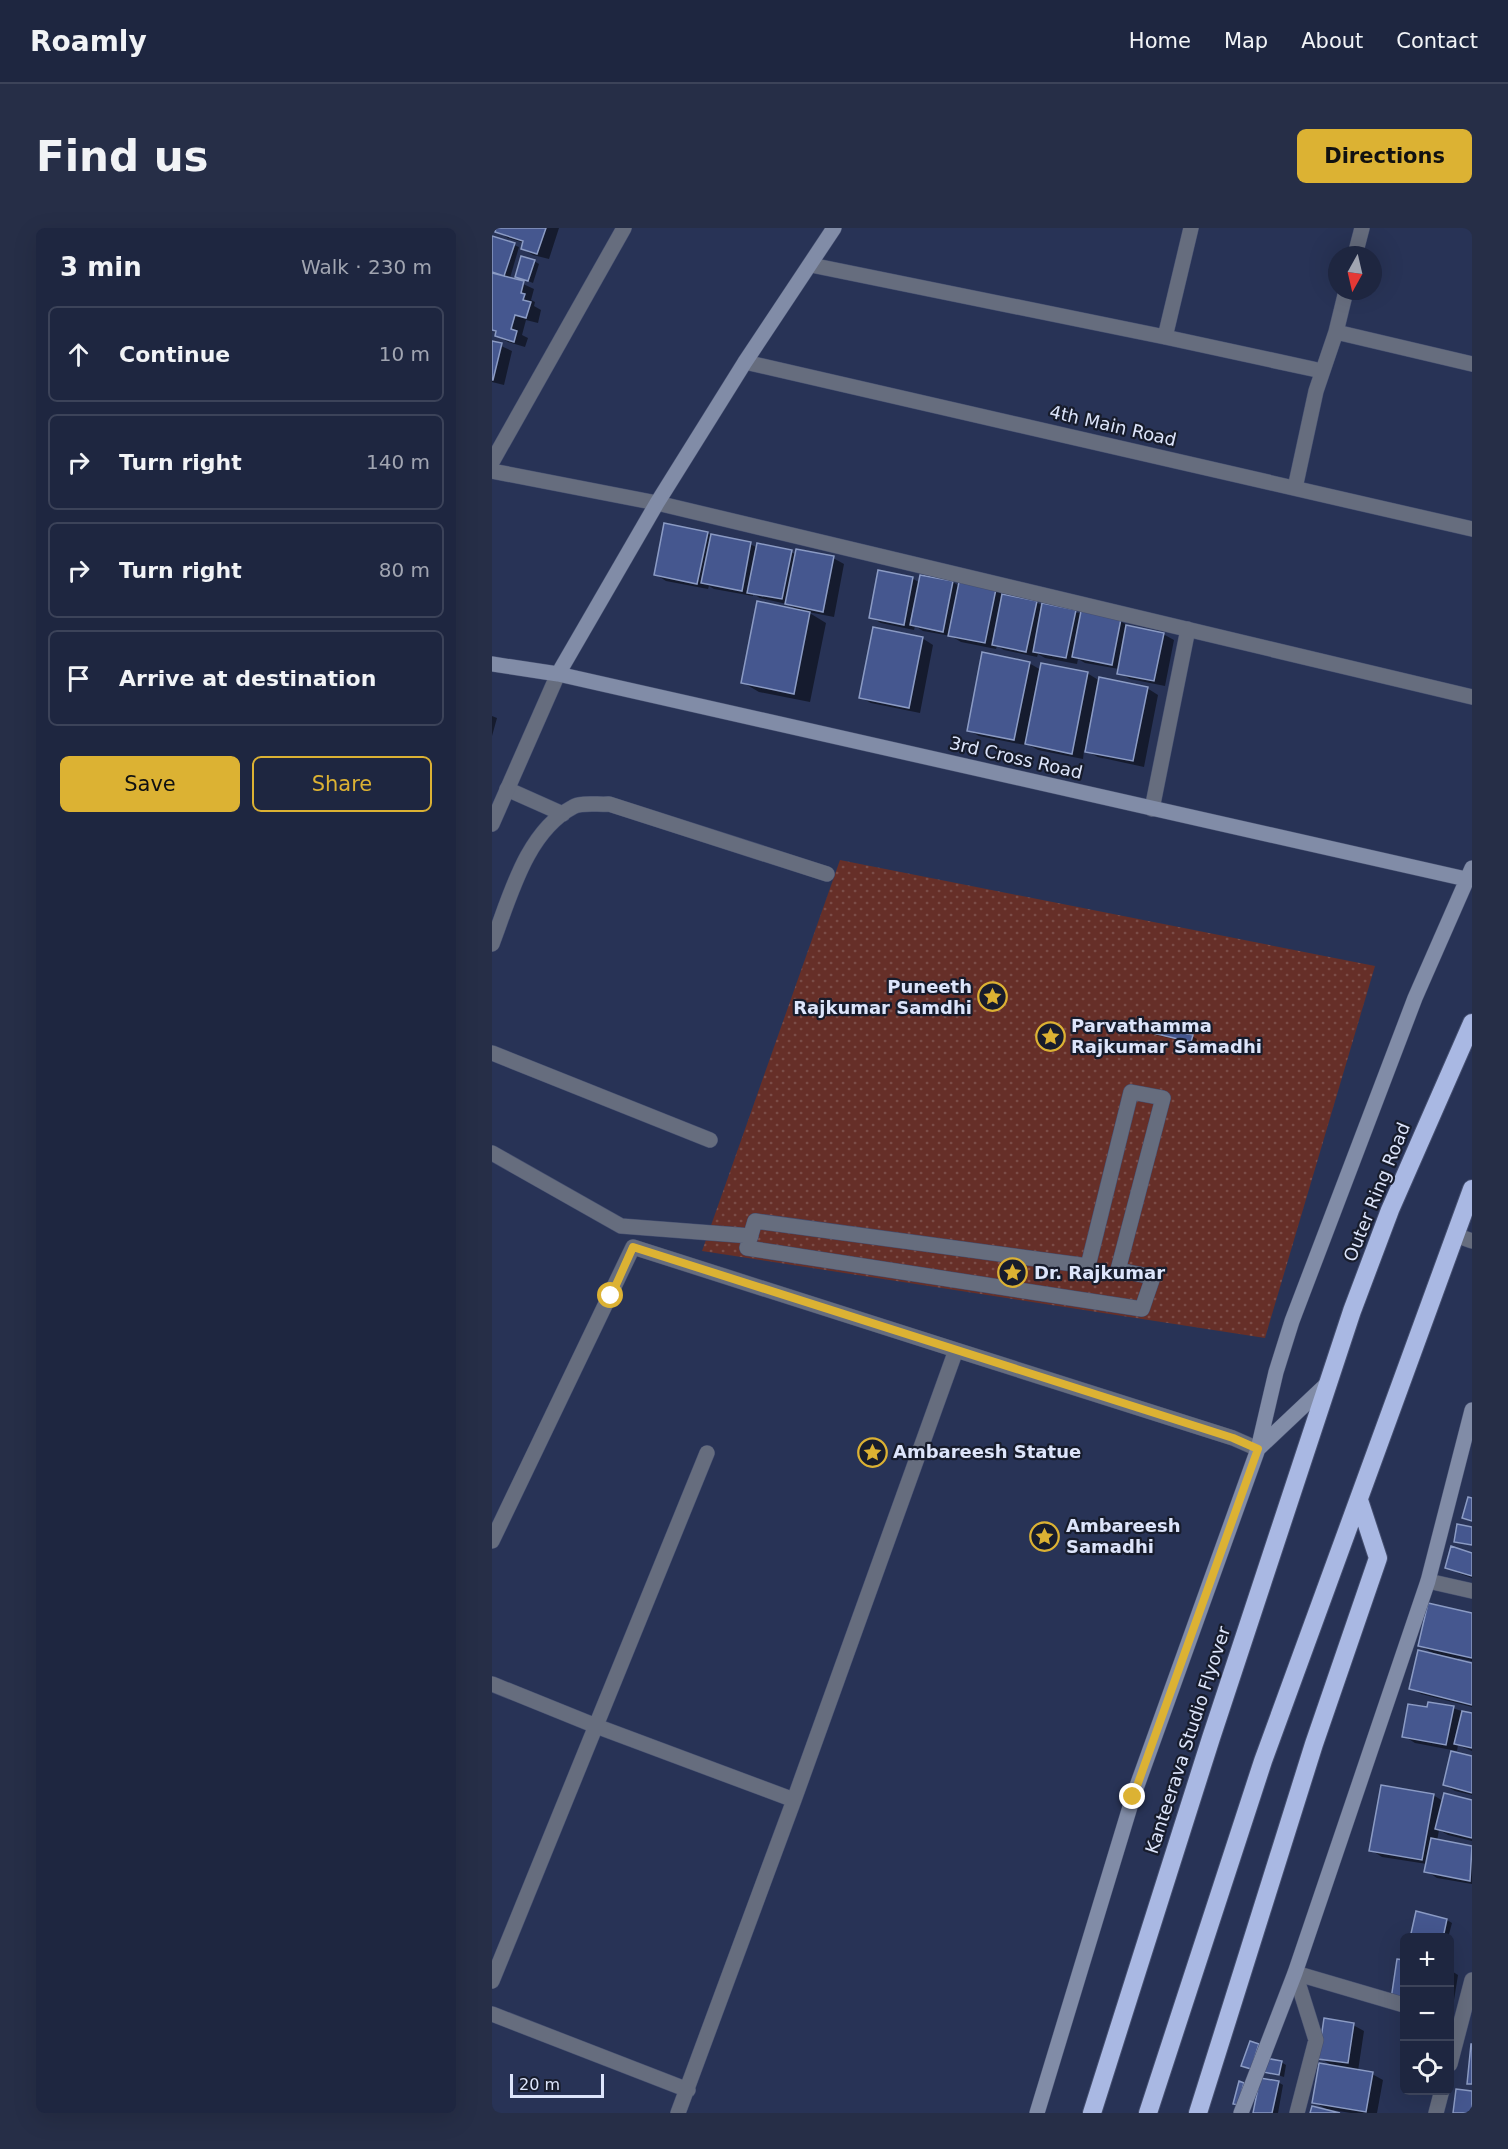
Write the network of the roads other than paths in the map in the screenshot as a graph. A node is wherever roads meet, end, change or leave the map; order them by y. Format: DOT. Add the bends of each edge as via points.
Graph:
graph roads {
  1 [pos="624,228"];
  2 [pos="834,228"];
  3 [pos="1191,228"];
  4 [pos="1362,228"];
  5 [pos="1357,246"];
  6 [pos="811,265"];
  7 [pos="1344,300"];
  8 [pos="1336,332"];
  9 [pos="1165,337"];
  10 [pos="745,362"];
  11 [pos="1472,364"];
  12 [pos="1322,371"];
  13 [pos="492,462"];
  14 [pos="492,471"];
  15 [pos="1295,488"];
  16 [pos="657,503"];
  17 [pos="1472,529"];
  18 [pos="1188,629"];
  19 [pos="492,664"];
  20 [pos="558,674"];
  21 [pos="1472,697"];
  22 [pos="507,789"];
  23 [pos="1152,809"];
  24 [pos="563,814"];
  25 [pos="492,824"];
  26 [pos="826,874"];
  27 [pos="1469,874"];
  28 [pos="492,944"];
  29 [pos="1472,1023"];
  30 [pos="492,1053"];
  31 [pos="710,1140"];
  32 [pos="492,1154"];
  33 [pos="1472,1190"];
  34 [pos="751,1236"];
  35 [pos="1463,1238"];
  36 [pos="956,1350"];
  37 [pos="1330,1381"];
  38 [pos="1472,1410"];
  39 [pos="1258,1449"];
  40 [pos="707,1453"];
  41 [pos="1359,1500"];
  42 [pos="492,1541"];
  43 [pos="1428,1581"];
  44 [pos="1472,1591"];
  45 [pos="492,1684"];
  46 [pos="596,1726"];
  47 [pos="794,1800"];
  48 [pos="1295,1973"];
  49 [pos="1472,1980"];
  50 [pos="492,1981"];
  51 [pos="1400,2005"];
  52 [pos="492,2014"];
  53 [pos="1461,2022"];
  54 [pos="1454,2046"];
  55 [pos="688,2090"];
  56 [pos="1441,2095"];
  57 [pos="678,2113"];
  58 [pos="1037,2113"];
  59 [pos="1092,2113"];
  60 [pos="1148,2113"];
  61 [pos="1198,2113"];
  62 [pos="1241,2113"];
  63 [pos="1297,2113"];
  64 [pos="1436,2113"];
  1 -- 13 [label="street"];
  2 -- 6 [label="street"];
  3 -- 9 [label="street"];
  4 -- 5 [label="street"];
  6 -- 9 [label="street"];
  6 -- 10 [label="street"];
  7 -- 8 [label="street"];
  8 -- 11 [label="street"];
  8 -- 12 [label="street"];
  9 -- 12 [label="street"];
  10 -- 15 [label="street, 4th Main Road"];
  10 -- 16 [label="street"];
  12 -- 15 [label="street"];
  14 -- 16 [label="street"];
  15 -- 17 [label="street, 4th Main Road"];
  16 -- 18 [label="street"];
  16 -- 20 [label="street"];
  18 -- 21 [label="street"];
  18 -- 23 [label="street"];
  19 -- 20 [label="street, 3rd Cross Road"];
  20 -- 22 [label="street"];
  20 -- 23 [label="street, 3rd Cross Road"];
  22 -- 24 [label="street"];
  22 -- 25 [label="street"];
  23 -- 27 [label="street, 3rd Cross Road"];
  24 -- 26 [label="street" via="574,805 609,804"];
  24 -- 28 [label="street" via="551,823 524,859"];
  27 -- 39 [label="street" via="1415,998 1292,1321"];
  29 -- 37 [label="highway, Outer Ring Road" via="1390,1210"];
  30 -- 31 [label="street"];
  32 -- 34 [label="street" via="621,1226"];
  33 -- 35 [label="highway"];
  34 -- 34 [label="street" via="755,1221 1088,1266 1131,1092 1162,1098 1118,1270 1153,1276 1142,1309 747,1248"];
  35 -- 41 [label="highway"];
  36 -- 39 [label="street"];
  36 -- 42 [label="street" via="633,1247"];
  36 -- 47 [label="street"];
  37 -- 39 [label="street"];
  37 -- 59 [label="highway, Kanteerava Studio Flyover" via="1269,1558"];
  38 -- 43 [label="street"];
  39 -- 58 [label="street" via="1133,1797"];
  40 -- 46 [label="street"];
  41 -- 60 [label="highway" via="1263,1761"];
  41 -- 61 [label="highway" via="1378,1558 1314,1744"];
  43 -- 44 [label="street"];
  43 -- 48 [label="street"];
  45 -- 46 [label="street"];
  46 -- 47 [label="street"];
  46 -- 50 [label="street"];
  47 -- 55 [label="street"];
  48 -- 51 [label="street"];
  48 -- 62 [label="street"];
  48 -- 63 [label="street" via="1316,2040"];
  49 -- 53 [label="street"];
  52 -- 55 [label="street"];
  53 -- 54 [label="street"];
  55 -- 57 [label="street"];
  56 -- 64 [label="street"];
}
